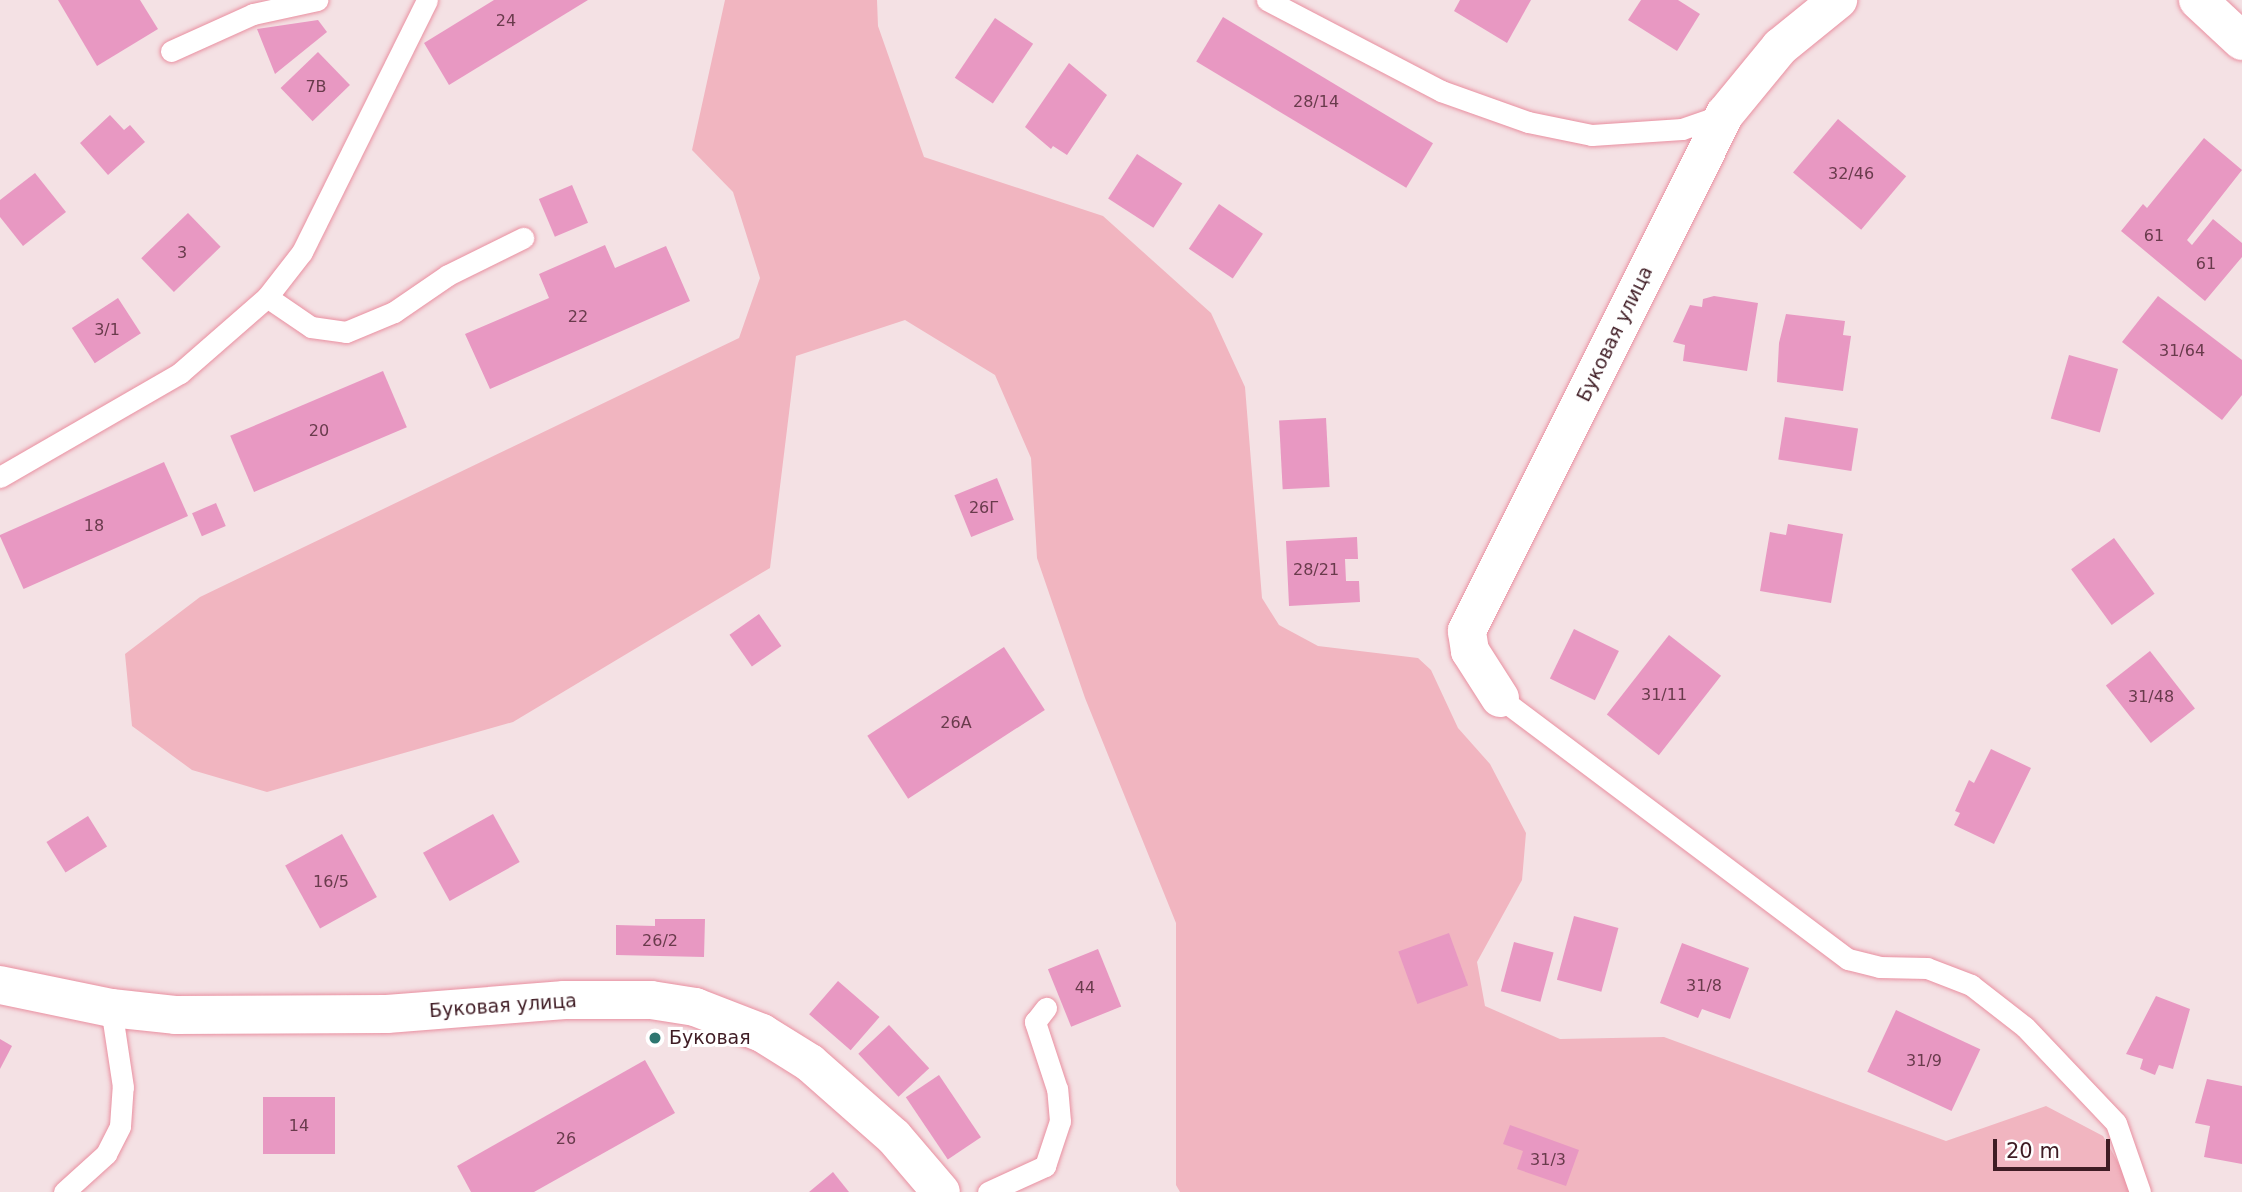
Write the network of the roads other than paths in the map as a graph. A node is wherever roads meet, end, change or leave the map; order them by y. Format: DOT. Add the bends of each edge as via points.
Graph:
graph roads {
  1 [pos="317,0"];
  2 [pos="427,0"];
  3 [pos="1267,0"];
  4 [pos="1838,0"];
  5 [pos="2198,0"];
  6 [pos="2242,41"];
  7 [pos="172,51"];
  8 [pos="1725,114"];
  9 [pos="523,238"];
  10 [pos="267,297"];
  11 [pos="0,477"];
  12 [pos="1500,698"];
  13 [pos="0,985"];
  14 [pos="111,1008"];
  15 [pos="1046,1008"];
  16 [pos="64,1192"];
  17 [pos="940,1192"];
  18 [pos="988,1192"];
  19 [pos="2140,1192"];
  1 -- 7 [label="lane" via="253,14"];
  2 -- 10 [label="lane" via="302,252"];
  3 -- 8 [label="lane" via="1441,91 1528,122 1592,135 1682,129"];
  4 -- 8 [label="street, Буковая улица" via="1780,47"];
  5 -- 6 [label="street"];
  8 -- 12 [label="street, Буковая улица" via="1468,631 1470,651"];
  9 -- 10 [label="lane" via="447,275 394,312 346,332 311,327"];
  10 -- 11 [label="lane" via="180,373"];
  12 -- 19 [label="lane" via="1848,959 1879,967 1927,968 1971,985 2025,1027 2116,1122"];
  13 -- 14 [label="street, Буковая улица"];
  14 -- 16 [label="lane" via="123,1087 120,1126 106,1154"];
  14 -- 17 [label="street, Буковая улица" via="243,1016 387,1014 564,1000 651,1000 695,1007 762,1033 810,1063 894,1137"];
  15 -- 18 [label="lane" via="1035,1022 1057,1089 1060,1121 1045,1166"];
}
